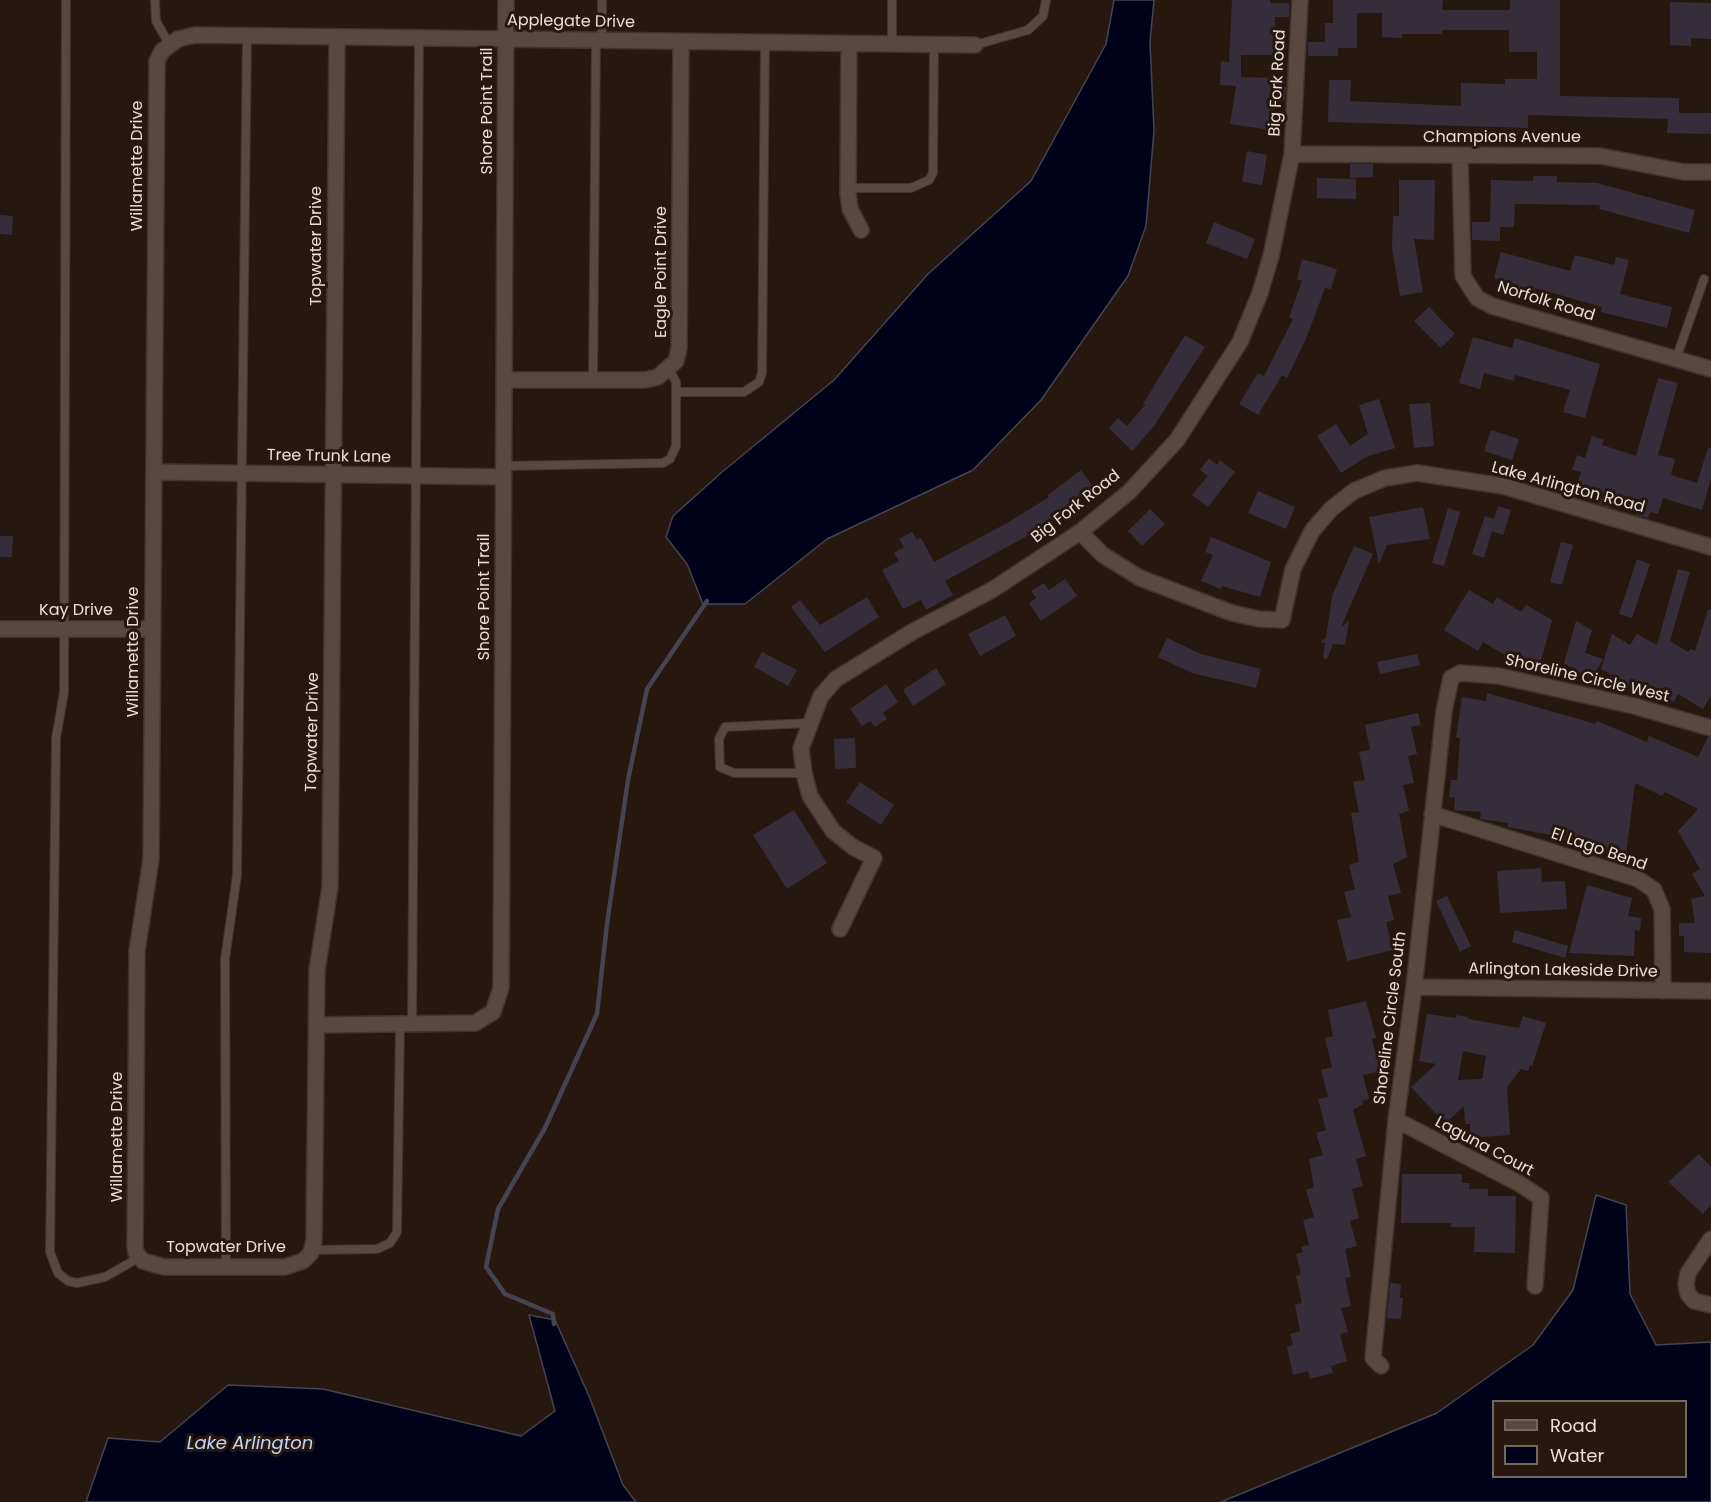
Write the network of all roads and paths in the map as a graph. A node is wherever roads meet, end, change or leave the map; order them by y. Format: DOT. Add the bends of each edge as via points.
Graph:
graph roads {
  1 [pos="66,0"];
  2 [pos="155,0"];
  3 [pos="506,0"];
  4 [pos="602,0"];
  5 [pos="892,0"];
  6 [pos="1046,0"];
  7 [pos="1300,0"];
  8 [pos="247,36"];
  9 [pos="337,37"];
  10 [pos="420,38"];
  11 [pos="506,39"];
  12 [pos="599,40"];
  13 [pos="681,42"];
  14 [pos="765,43"];
  15 [pos="169,44"];
  16 [pos="849,44"];
  17 [pos="892,44"];
  18 [pos="934,45"];
  19 [pos="975,45"];
  20 [pos="1292,154"];
  21 [pos="1460,156"];
  22 [pos="1711,172"];
  23 [pos="848,188"];
  24 [pos="861,230"];
  25 [pos="1704,279"];
  26 [pos="1676,359"];
  27 [pos="669,369"];
  28 [pos="1711,369"];
  29 [pos="504,380"];
  30 [pos="593,380"];
  31 [pos="676,392"];
  32 [pos="504,471"];
  33 [pos="154,472"];
  34 [pos="242,473"];
  35 [pos="333,475"];
  36 [pos="416,476"];
  37 [pos="1080,532"];
  38 [pos="1711,547"];
  39 [pos="153,628"];
  40 [pos="64,629"];
  41 [pos="0,630"];
  42 [pos="1455,676"];
  43 [pos="809,723"];
  44 [pos="1711,728"];
  45 [pos="804,773"];
  46 [pos="1432,814"];
  47 [pos="840,929"];
  48 [pos="1414,987"];
  49 [pos="1663,991"];
  50 [pos="1711,991"];
  51 [pos="406,1024"];
  52 [pos="316,1025"];
  53 [pos="1396,1120"];
  54 [pos="1711,1239"];
  55 [pos="312,1250"];
  56 [pos="142,1259"];
  57 [pos="225,1267"];
  58 [pos="1536,1286"];
  59 [pos="1711,1305"];
  60 [pos="1381,1366"];
  1 -- 40 [label="lane"];
  2 -- 15 [label="lane" via="159,29"];
  3 -- 11 [label="street, Shore Point Trail"];
  4 -- 12 [label="lane"];
  5 -- 17 [label="lane"];
  6 -- 19 [label="lane" via="1043,16 1028,30"];
  7 -- 20 [label="street, Big Fork Road"];
  8 -- 9 [label="street, Applegate Drive"];
  8 -- 15 [label="street, Applegate Drive" via="195,35"];
  8 -- 34 [label="lane"];
  9 -- 10 [label="street, Applegate Drive"];
  9 -- 35 [label="street, Topwater Drive"];
  10 -- 11 [label="street, Applegate Drive"];
  10 -- 36 [label="lane"];
  11 -- 12 [label="street, Applegate Drive"];
  11 -- 29 [label="street, Shore Point Trail"];
  12 -- 13 [label="street, Applegate Drive"];
  12 -- 30 [label="lane"];
  13 -- 14 [label="street, Applegate Drive"];
  13 -- 27 [label="street, Eagle Point Drive" via="679,348"];
  14 -- 16 [label="street, Applegate Drive"];
  14 -- 31 [label="lane" via="762,373 759,382 744,392"];
  15 -- 33 [label="street, Willamette Drive" via="157,61"];
  16 -- 17 [label="street, Applegate Drive"];
  16 -- 23 [label="street"];
  17 -- 18 [label="street, Applegate Drive"];
  18 -- 19 [label="street, Applegate Drive"];
  18 -- 23 [label="lane" via="933,173 929,180 911,188"];
  20 -- 21 [label="street, Champions Avenue"];
  20 -- 37 [label="street, Big Fork Road" via="1271,256 1240,342 1177,440 1129,492"];
  21 -- 22 [label="street, Champions Avenue" via="1600,156 1684,172"];
  21 -- 26 [label="street, Norfolk Road" via="1463,276 1477,298 1492,306"];
  23 -- 24 [label="street" via="850,209"];
  25 -- 26 [label="lane"];
  26 -- 28 [label="street, Norfolk Road"];
  27 -- 30 [label="street" via="645,380"];
  27 -- 31 [label="lane"];
  29 -- 30 [label="street"];
  29 -- 32 [label="street, Shore Point Trail"];
  31 -- 32 [label="lane" via="676,446 670,459 663,463"];
  32 -- 36 [label="street, Tree Trunk Lane"];
  32 -- 51 [label="street, Shore Point Trail" via="501,988 498,1003 484,1020"];
  33 -- 34 [label="street, Tree Trunk Lane"];
  33 -- 39 [label="street, Willamette Drive"];
  34 -- 35 [label="street, Tree Trunk Lane"];
  34 -- 57 [label="lane" via="237,875 225,959"];
  35 -- 36 [label="street, Tree Trunk Lane"];
  35 -- 52 [label="street, Topwater Drive" via="330,887 317,970"];
  36 -- 51 [label="lane"];
  37 -- 38 [label="street, Lake Arlington Road" via="1103,555 1140,578 1232,613 1282,620 1293,569 1312,531 1330,509 1354,491 1385,478 1417,473 1503,486"];
  37 -- 43 [label="street, Big Fork Road" via="992,590 912,632 836,679 821,696"];
  39 -- 40 [label="street, Kay Drive"];
  39 -- 56 [label="street, Willamette Drive" via="151,859 137,951 135,1246"];
  40 -- 41 [label="street, Kay Drive"];
  40 -- 56 [label="lane" via="64,692 56,738 50,1252 58,1273 77,1283 105,1277"];
  42 -- 44 [label="street, Shoreline Circle West" via="1499,676 1634,706"];
  42 -- 46 [label="street, Shoreline Circle South" via="1451,678 1444,711"];
  43 -- 45 [label="street, Big Fork Road" via="801,748"];
  43 -- 45 [label="lane" via="725,727 719,739 720,766 735,773"];
  45 -- 47 [label="street, Big Fork Road" via="810,796 833,831 874,858"];
  46 -- 48 [label="street, Shoreline Circle South"];
  46 -- 49 [label="street, El Lago Bend" via="1638,879 1654,890 1662,909"];
  48 -- 49 [label="street, Arlington Lakeside Drive"];
  48 -- 53 [label="street, Shoreline Circle South"];
  49 -- 50 [label="street, Arlington Lakeside Drive"];
  51 -- 52 [label="street, Shore Point Trail"];
  51 -- 55 [label="lane" via="397,1232 390,1243 377,1249"];
  52 -- 55 [label="street, Topwater Drive"];
  53 -- 58 [label="street, Laguna Court" via="1542,1198"];
  53 -- 60 [label="street, Shoreline Circle South" via="1373,1358"];
  54 -- 59 [label="street" via="1688,1273 1686,1284 1694,1301"];
  55 -- 57 [label="street, Topwater Drive" via="295,1265"];
  56 -- 57 [label="street, Topwater Drive" via="164,1267"];
}
